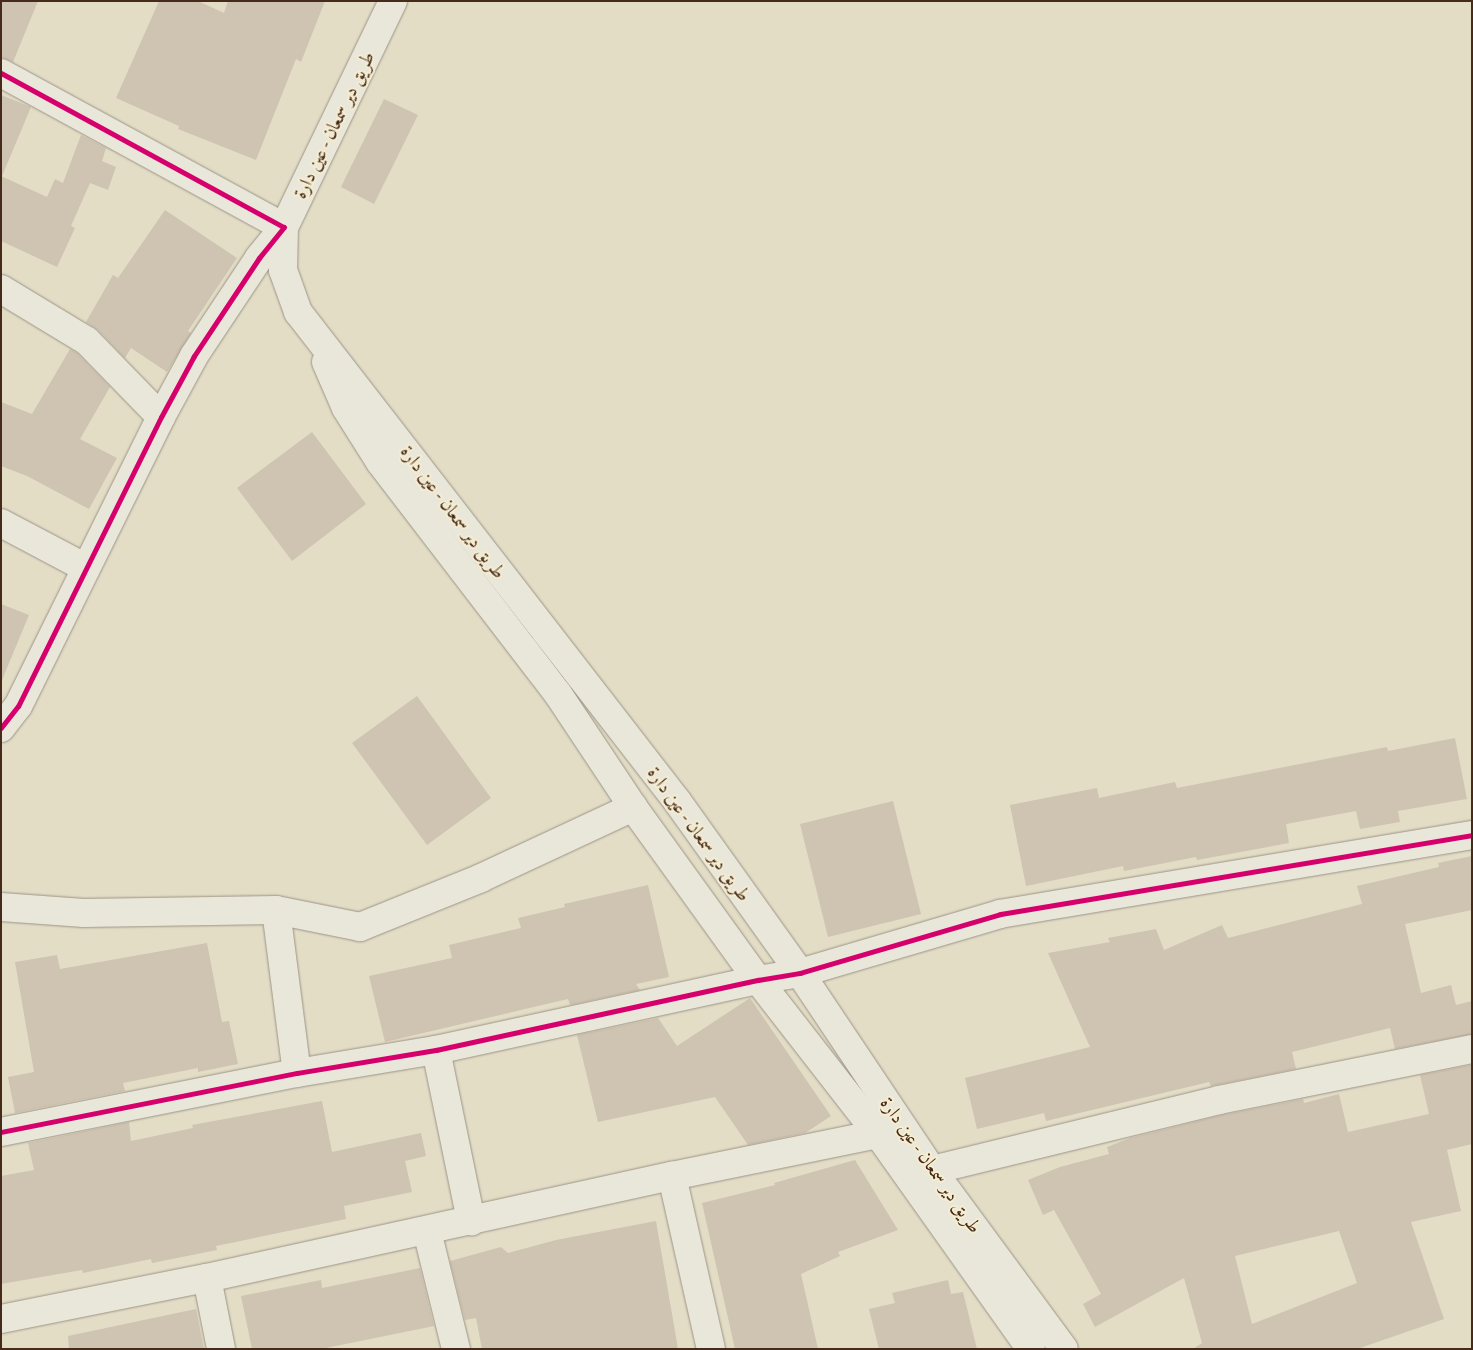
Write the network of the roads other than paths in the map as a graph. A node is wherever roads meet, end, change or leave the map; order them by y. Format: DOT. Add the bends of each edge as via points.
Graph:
graph roads {
  1 [pos="393,1"];
  2 [pos="1,73"];
  3 [pos="284,227"];
  4 [pos="1,289"];
  5 [pos="314,333"];
  6 [pos="161,417"];
  7 [pos="1,524"];
  8 [pos="86,568"];
  9 [pos="1,728"];
  10 [pos="632,807"];
  11 [pos="1472,835"];
  12 [pos="1,908"];
  13 [pos="276,910"];
  14 [pos="800,973"];
  15 [pos="758,980"];
  16 [pos="1472,1049"];
  17 [pos="436,1050"];
  18 [pos="297,1072"];
  19 [pos="1,1132"];
  20 [pos="878,1134"];
  21 [pos="932,1170"];
  22 [pos="672,1176"];
  23 [pos="471,1221"];
  24 [pos="427,1231"];
  25 [pos="207,1278"];
  26 [pos="1,1319"];
  27 [pos="222,1349"];
  28 [pos="456,1349"];
  29 [pos="711,1349"];
  30 [pos="1031,1349"];
  31 [pos="1064,1349"];
  1 -- 3 [label="street, طريق دير سمعان - عين دارة"];
  2 -- 3 [label="street"];
  3 -- 5 [label="street, طريق دير سمعان - عين دارة" via="283,270 298,312"];
  3 -- 6 [label="street" via="259,258 194,356"];
  4 -- 6 [label="street" via="87,341"];
  5 -- 10 [label="street, طريق دير سمعان - عين دارة" via="346,408 380,462 558,694"];
  5 -- 14 [label="street, طريق دير سمعان - عين دارة" via="677,801"];
  6 -- 8 [label="street"];
  7 -- 8 [label="street"];
  8 -- 9 [label="street" via="18,706"];
  10 -- 13 [label="street" via="481,878 360,927"];
  10 -- 15 [label="street, طريق دير سمعان - عين دارة"];
  11 -- 14 [label="street" via="1000,914"];
  12 -- 13 [label="street" via="84,913"];
  13 -- 18 [label="street"];
  14 -- 15 [label="street"];
  14 -- 21 [label="street, طريق دير سمعان - عين دارة"];
  15 -- 17 [label="street"];
  15 -- 20 [label="street, طريق دير سمعان - عين دارة"];
  16 -- 21 [label="street" via="1219,1100"];
  17 -- 18 [label="street"];
  17 -- 23 [label="street"];
  18 -- 19 [label="street"];
  20 -- 22 [label="street"];
  20 -- 30 [label="street, طريق دير سمعان - عين دارة"];
  21 -- 31 [label="street, طريق دير سمعان - عين دارة"];
  22 -- 23 [label="street"];
  22 -- 29 [label="street"];
  23 -- 24 [label="street"];
  24 -- 25 [label="street"];
  24 -- 28 [label="street"];
  25 -- 26 [label="street"];
  25 -- 27 [label="street"];
}
